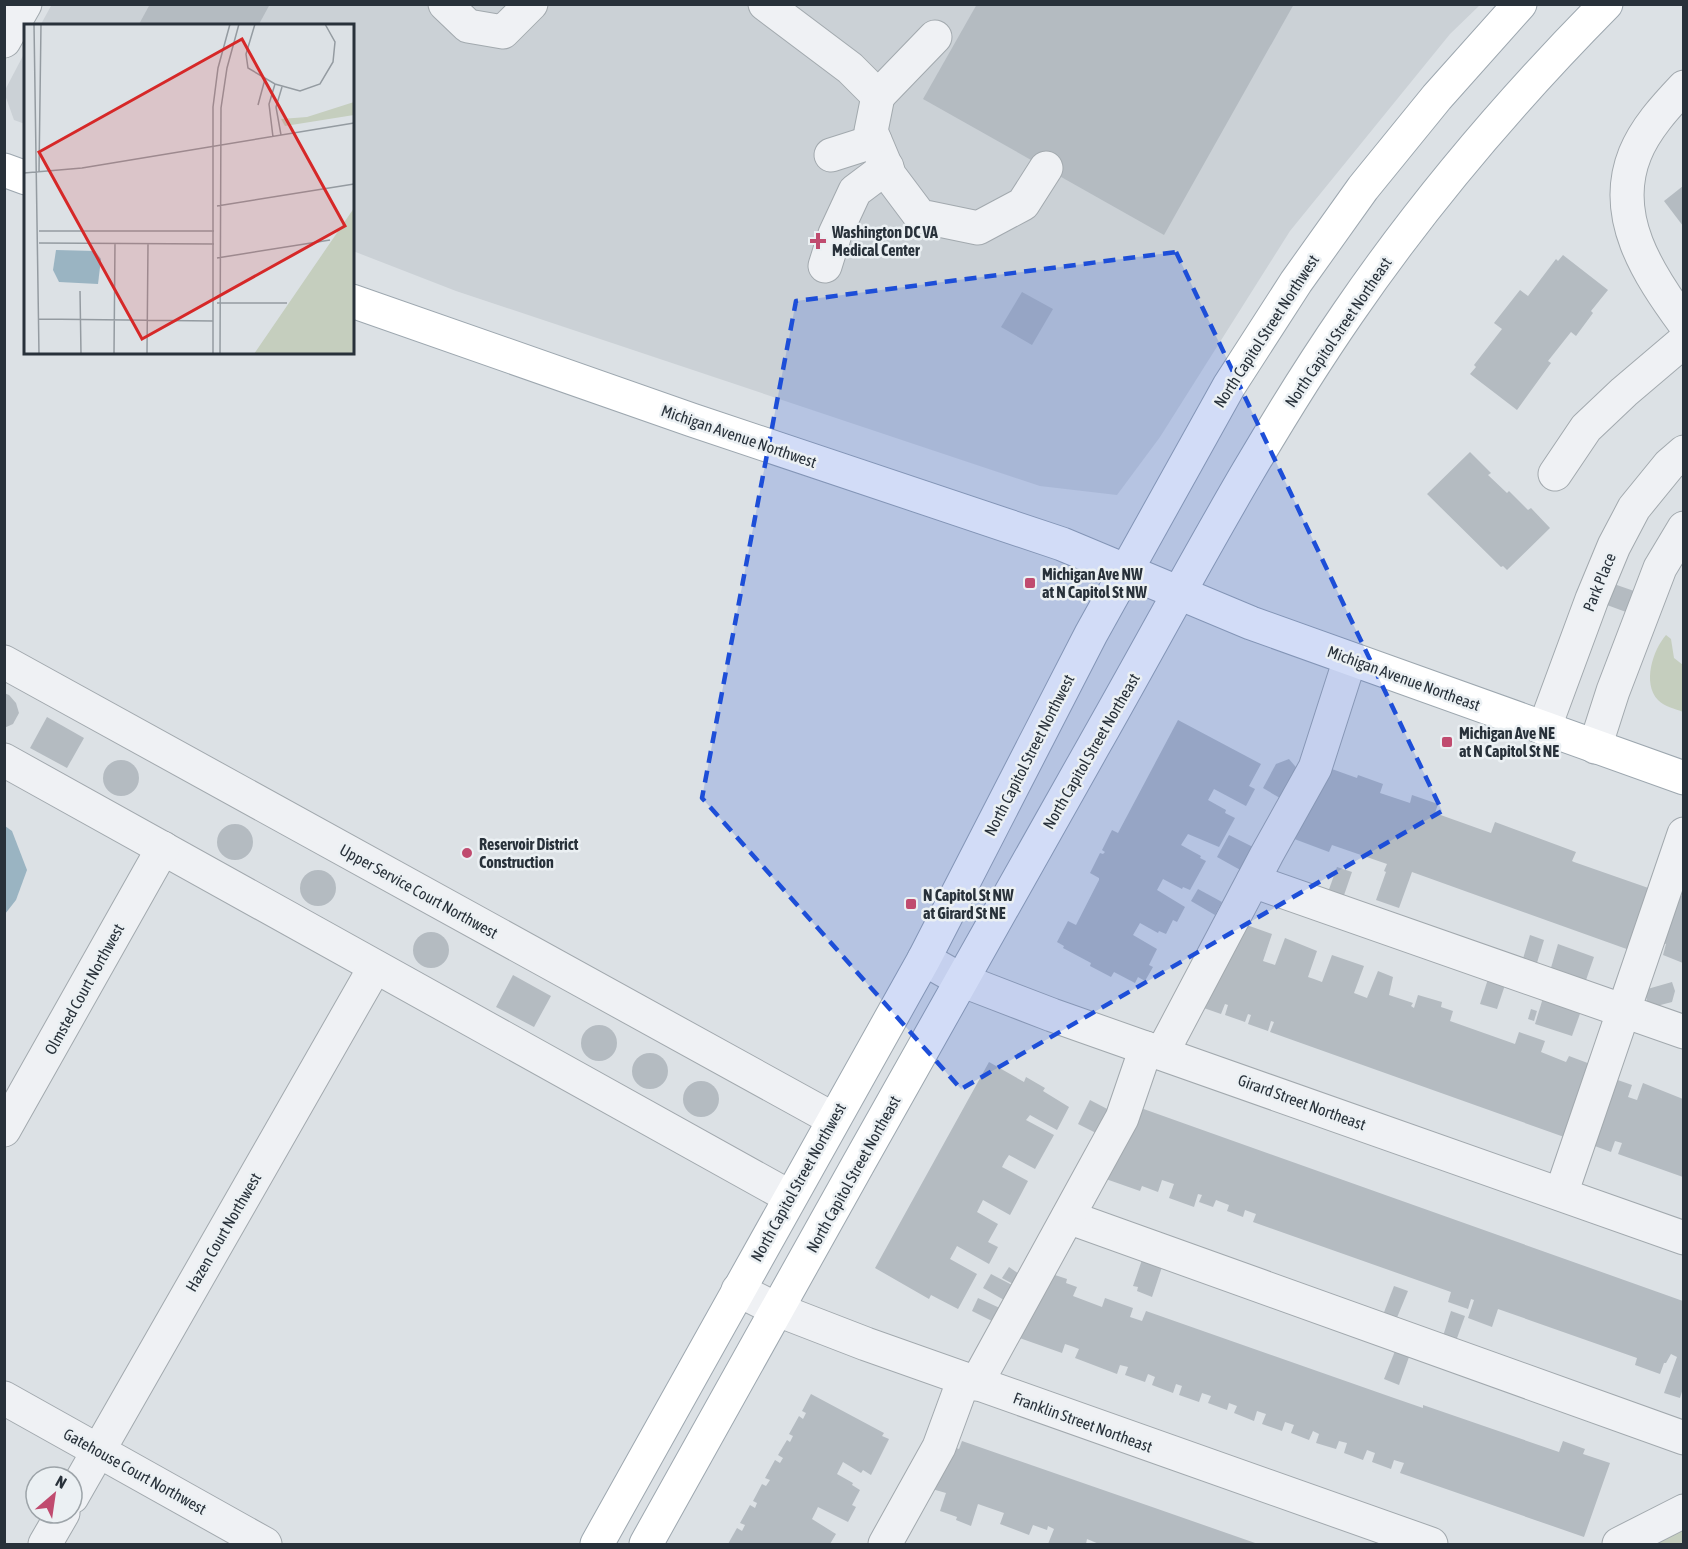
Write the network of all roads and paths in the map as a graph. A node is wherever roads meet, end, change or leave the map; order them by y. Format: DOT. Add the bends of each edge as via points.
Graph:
graph roads {
  1 [pos="25,4"];
  2 [pos="445,4"];
  3 [pos="531,4"];
  4 [pos="765,4"];
  5 [pos="1520,4"];
  6 [pos="1606,4"];
  7 [pos="936,37"];
  8 [pos="4,41"];
  9 [pos="1683,87"];
  10 [pos="878,96"];
  11 [pos="881,154"];
  12 [pos="831,155"];
  13 [pos="1046,168"];
  14 [pos="4,170"];
  15 [pos="24,177"];
  16 [pos="825,266"];
  17 [pos="354,302"];
  18 [pos="1683,323"];
  19 [pos="1683,341"];
  20 [pos="1683,452"];
  21 [pos="1555,474"];
  22 [pos="1683,528"];
  23 [pos="1614,546"];
  24 [pos="1660,568"];
  25 [pos="1126,571"];
  26 [pos="1180,593"];
  27 [pos="1350,659"];
  28 [pos="4,662"];
  29 [pos="1544,729"];
  30 [pos="1595,747"];
  31 [pos="4,760"];
  32 [pos="1683,778"];
  33 [pos="1683,834"];
  34 [pos="163,848"];
  35 [pos="1253,881"];
  36 [pos="924,959"];
  37 [pos="375,967"];
  38 [pos="961,980"];
  39 [pos="1622,1011"];
  40 [pos="1683,1032"];
  41 [pos="1154,1050"];
  42 [pos="833,1119"];
  43 [pos="4,1130"];
  44 [pos="1561,1194"];
  45 [pos="790,1197"];
  46 [pos="1068,1217"];
  47 [pos="1683,1238"];
  48 [pos="738,1290"];
  49 [pos="778,1310"];
  50 [pos="970,1381"];
  51 [pos="4,1398"];
  52 [pos="1683,1438"];
  53 [pos="98,1451"];
  54 [pos="84,1476"];
  55 [pos="1683,1511"];
  56 [pos="56,1525"];
  57 [pos="45,1545"];
  58 [pos="265,1545"];
  59 [pos="597,1545"];
  60 [pos="646,1545"];
  61 [pos="885,1545"];
  62 [pos="1431,1545"];
  63 [pos="1619,1545"];
  1 -- 8 [label="street"];
  2 -- 3 [label="street" via="468,26 503,32"];
  4 -- 10 [label="street" via="850,68"];
  5 -- 25 [label="main road, North Capitol Street Northwest" via="1399,141 1322,244 1229,386"];
  6 -- 26 [label="main road, North Capitol Street Northeast" via="1488,130 1379,268 1286,409"];
  7 -- 10 [label="street"];
  9 -- 18 [label="street" via="1662,111 1635,154 1626,205 1638,250"];
  10 -- 11 [label="street" via="871,131"];
  11 -- 12 [label="street"];
  11 -- 13 [label="street" via="890,176 920,216 978,228 1023,204"];
  11 -- 16 [label="street" via="855,191"];
  14 -- 15 [label="main road"];
  17 -- 25 [label="main road, Michigan Avenue Northwest" via="1062,544"];
  19 -- 21 [label="street" via="1586,428"];
  20 -- 23 [label="street, Park Place" via="1634,508"];
  22 -- 24 [label="street"];
  23 -- 24 [label="street"];
  23 -- 29 [label="street, Park Place"];
  24 -- 30 [label="street"];
  25 -- 26 [label="main road, Michigan Avenue Northeast"];
  25 -- 36 [label="main road, North Capitol Street Northwest"];
  26 -- 27 [label="main road, Michigan Avenue Northeast"];
  26 -- 38 [label="main road, North Capitol Street Northeast"];
  27 -- 29 [label="main road, Michigan Avenue Northeast"];
  27 -- 35 [label="street" via="1316,768"];
  28 -- 42 [label="street, Upper Service Court Northwest"];
  29 -- 30 [label="main road, Michigan Avenue Northeast"];
  30 -- 32 [label="main road, Michigan Avenue Northeast"];
  31 -- 34 [label="street"];
  33 -- 39 [label="street"];
  34 -- 37 [label="street"];
  34 -- 43 [label="street, Olmsted Court Northwest"];
  35 -- 39 [label="street"];
  35 -- 41 [label="street"];
  36 -- 38 [label="street, Girard Street Northeast"];
  36 -- 42 [label="main road, North Capitol Street Northwest"];
  37 -- 45 [label="street"];
  37 -- 53 [label="street, Hazen Court Northwest"];
  38 -- 41 [label="street, Girard Street Northeast"];
  38 -- 49 [label="main road, North Capitol Street Northeast"];
  39 -- 40 [label="street"];
  39 -- 44 [label="street"];
  41 -- 44 [label="street, Girard Street Northeast"];
  41 -- 46 [label="street"];
  42 -- 45 [label="main road, North Capitol Street Northwest"];
  44 -- 47 [label="street, Girard Street Northeast"];
  45 -- 48 [label="main road, North Capitol Street Northwest"];
  46 -- 50 [label="street"];
  46 -- 52 [label="street"];
  48 -- 49 [label="street, Franklin Street Northeast"];
  48 -- 59 [label="main road, North Capitol Street Northwest"];
  49 -- 50 [label="street, Franklin Street Northeast"];
  49 -- 60 [label="main road, North Capitol Street Northeast"];
  50 -- 61 [label="street" via="939,1448"];
  50 -- 62 [label="street, Franklin Street Northeast"];
  51 -- 53 [label="street, Gatehouse Court Northwest"];
  53 -- 54 [label="street, Hazen Court Northwest"];
  53 -- 58 [label="street, Gatehouse Court Northwest"];
  55 -- 63 [label="street"];
  56 -- 57 [label="street"];
}
